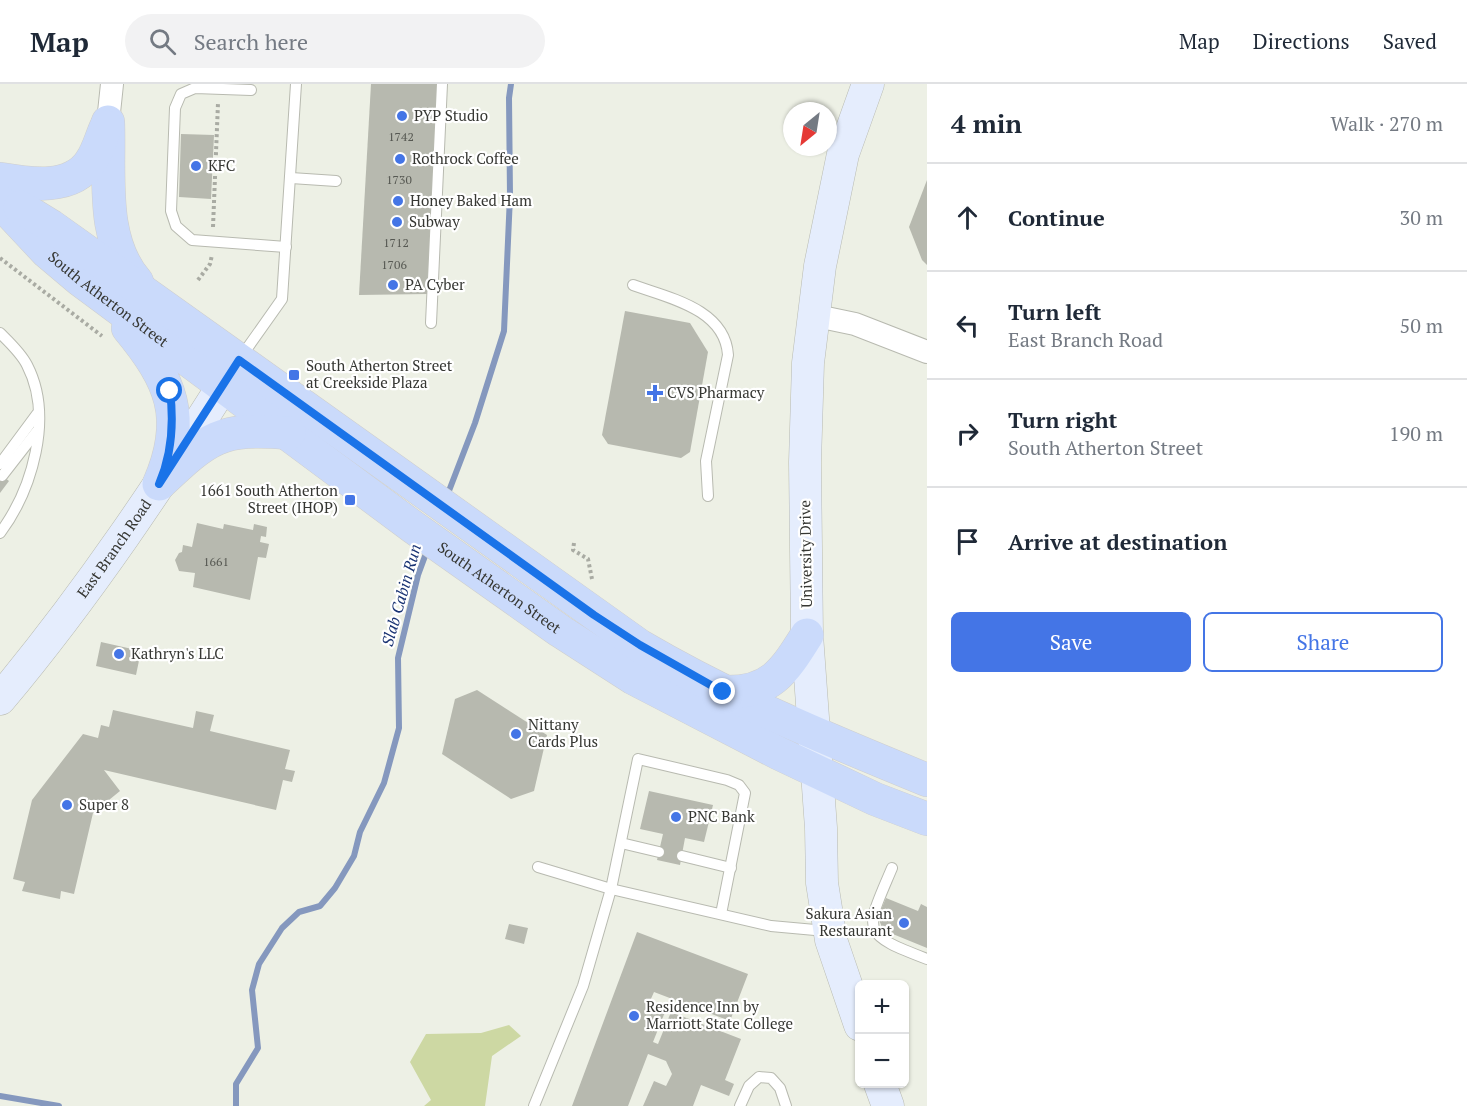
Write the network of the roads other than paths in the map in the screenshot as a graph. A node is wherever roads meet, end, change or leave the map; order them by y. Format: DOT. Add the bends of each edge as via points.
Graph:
graph roads {
  1 [pos="112,84"];
  2 [pos="296,84"];
  3 [pos="442,84"];
  4 [pos="868,84"];
  5 [pos="251,90"];
  6 [pos="108,122"];
  7 [pos="291,178"];
  8 [pos="0,179"];
  9 [pos="336,181"];
  10 [pos="0,196"];
  11 [pos="0,202"];
  12 [pos="286,247"];
  13 [pos="633,285"];
  14 [pos="91,287"];
  15 [pos="168,309"];
  16 [pos="812,315"];
  17 [pos="431,323"];
  18 [pos="0,333"];
  19 [pos="927,352"];
  20 [pos="232,372"];
  21 [pos="38,414"];
  22 [pos="37,430"];
  23 [pos="289,433"];
  24 [pos="0,464"];
  25 [pos="2,476"];
  26 [pos="159,484"];
  27 [pos="708,496"];
  28 [pos="0,533"];
  29 [pos="807,635"];
  30 [pos="723,692"];
  31 [pos="0,699"];
  32 [pos="814,734"];
  33 [pos="817,771"];
  34 [pos="927,780"];
  35 [pos="927,819"];
  36 [pos="621,843"];
  37 [pos="659,852"];
  38 [pos="682,856"];
  39 [pos="538,867"];
  40 [pos="731,868"];
  41 [pos="892,868"];
  42 [pos="611,889"];
  43 [pos="721,914"];
  44 [pos="829,931"];
  45 [pos="927,959"];
  46 [pos="855,1010"];
  47 [pos="882,1088"];
  48 [pos="534,1106"];
  49 [pos="740,1106"];
  50 [pos="786,1106"];
  51 [pos="888,1106"];
  1 -- 6 [label="street"];
  2 -- 7 [label="lane"];
  3 -- 17 [label="lane"];
  4 -- 16 [label="main road, University Drive" via="843,154"];
  5 -- 12 [label="lane" via="187,89 177,102 171,212 176,226 201,243"];
  6 -- 8 [label="main road" via="92,160 74,177 37,184"];
  6 -- 15 [label="main road" via="111,224 116,248 136,281"];
  7 -- 9 [label="lane"];
  7 -- 12 [label="lane"];
  10 -- 15 [label="main road, South Atherton Street" via="51,226"];
  11 -- 14 [label="main road, South Atherton Street" via="46,252"];
  12 -- 20 [label="lane" via="282,299"];
  13 -- 27 [label="lane" via="685,304 714,321 727,339 728,355 706,461"];
  14 -- 20 [label="main road, South Atherton Street"];
  14 -- 26 [label="main road" via="156,363 170,391 173,430"];
  15 -- 20 [label="main road, South Atherton Street"];
  16 -- 19 [label="street" via="855,324"];
  16 -- 29 [label="main road, University Drive" via="805,462"];
  18 -- 21 [label="lane" via="27,364"];
  20 -- 23 [label="main road, South Atherton Street"];
  20 -- 26 [label="main road, East Branch Road"];
  20 -- 30 [label="main road, South Atherton Street" via="425,492 640,645"];
  21 -- 22 [label="lane"];
  21 -- 24 [label="lane"];
  22 -- 25 [label="lane"];
  22 -- 28 [label="lane" via="24,490"];
  23 -- 26 [label="main road" via="243,430 215,437"];
  23 -- 33 [label="main road, South Atherton Street" via="477,573 633,678"];
  26 -- 31 [label="main road, East Branch Road" via="58,629"];
  29 -- 30 [label="main road" via="783,671 770,682 754,690"];
  29 -- 32 [label="main road, University Drive"];
  30 -- 32 [label="main road, South Atherton Street"];
  32 -- 33 [label="main road, University Drive"];
  32 -- 34 [label="main road, South Atherton Street"];
  33 -- 35 [label="main road, South Atherton Street"];
  33 -- 44 [label="main road, University Drive" via="822,883"];
  36 -- 37 [label="lane"];
  36 -- 40 [label="lane" via="638,759 739,785 745,793 745,803"];
  36 -- 42 [label="lane"];
  38 -- 40 [label="lane"];
  39 -- 42 [label="lane"];
  40 -- 43 [label="lane"];
  41 -- 45 [label="lane" via="873,913 872,925 884,942"];
  42 -- 43 [label="lane"];
  42 -- 48 [label="lane" via="583,986"];
  43 -- 44 [label="lane" via="771,926"];
  44 -- 46 [label="main road, University Drive"];
  47 -- 51 [label="main road"];
  49 -- 50 [label="lane" via="749,1086 759,1077 771,1078 780,1088"];
}
